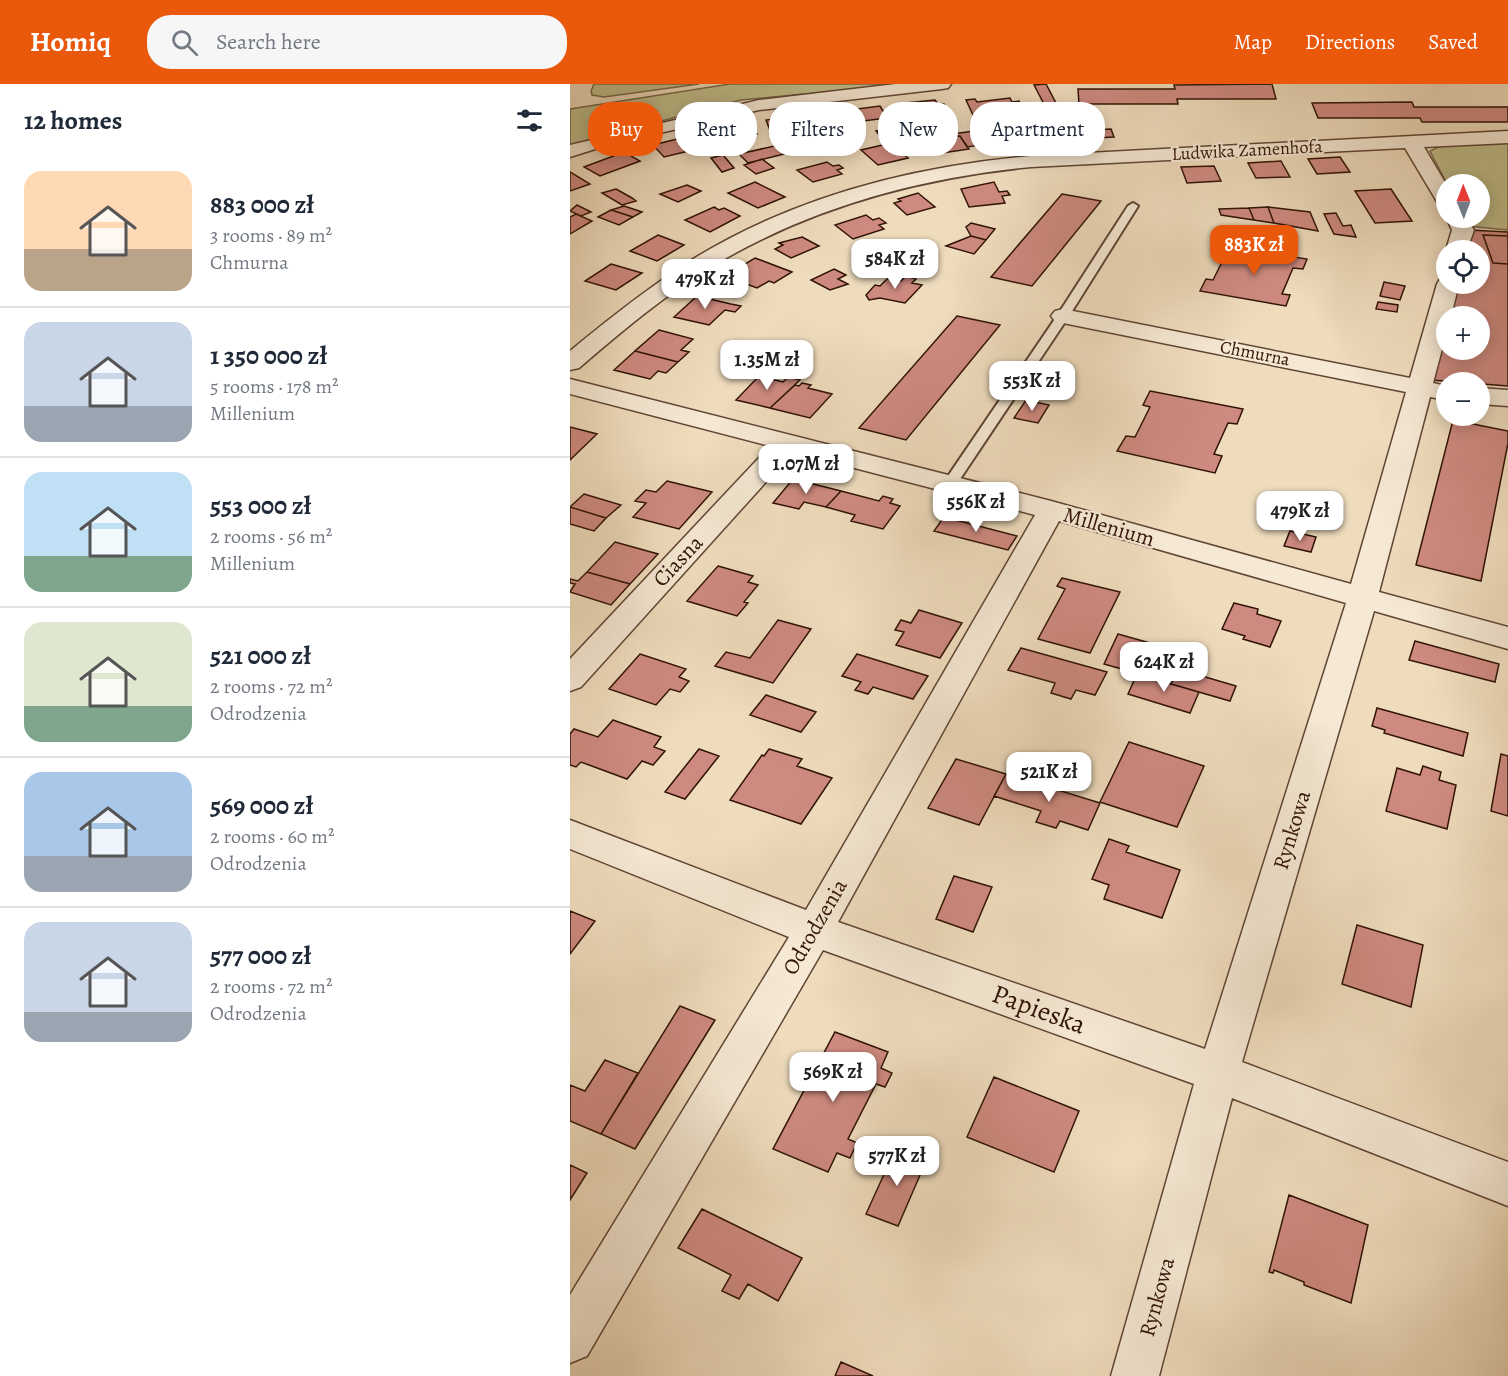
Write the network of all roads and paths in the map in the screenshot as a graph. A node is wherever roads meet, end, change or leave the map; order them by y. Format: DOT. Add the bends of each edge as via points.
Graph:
graph roads {
  1 [pos="942,84"];
  2 [pos="1508,137"];
  3 [pos="1411,142"];
  4 [pos="570,151"];
  5 [pos="1436,184"];
  6 [pos="1133,206"];
  7 [pos="1446,294"];
  8 [pos="1063,316"];
  9 [pos="570,363"];
  10 [pos="570,386"];
  11 [pos="1432,390"];
  12 [pos="1490,397"];
  13 [pos="1508,398"];
  14 [pos="787,442"];
  15 [pos="949,485"];
  16 [pos="1051,510"];
  17 [pos="1362,599"];
  18 [pos="1508,638"];
  19 [pos="570,679"];
  20 [pos="570,834"];
  21 [pos="814,930"];
  22 [pos="1218,1073"];
  23 [pos="1508,1184"];
  24 [pos="570,1339"];
  25 [pos="1136,1376"];
  1 -- 4 [label="street" via="759,105"];
  2 -- 3 [label="street, Ludwika Zamenhofa"];
  3 -- 5 [label="street"];
  3 -- 9 [label="street, Ludwika Zamenhofa" via="1036,162 943,172 885,186 798,215 721,251 633,311"];
  6 -- 8 [label="lane"];
  7 -- 11 [label="street, Rynkowa"];
  8 -- 11 [label="street, Chmurna"];
  8 -- 15 [label="lane"];
  10 -- 14 [label="street, Millenium"];
  11 -- 17 [label="street, Rynkowa"];
  12 -- 13 [label="street"];
  14 -- 15 [label="street, Millenium"];
  14 -- 19 [label="street, Ciasna"];
  15 -- 16 [label="street, Millenium"];
  16 -- 17 [label="street, Millenium"];
  16 -- 21 [label="street, Odrodzenia"];
  17 -- 18 [label="street, Millenium"];
  17 -- 22 [label="street, Rynkowa"];
  20 -- 21 [label="street, Papieska"];
  21 -- 22 [label="street, Papieska"];
  21 -- 24 [label="street, Odrodzenia"];
  22 -- 23 [label="street, Papieska"];
  22 -- 25 [label="street, Rynkowa"];
}
